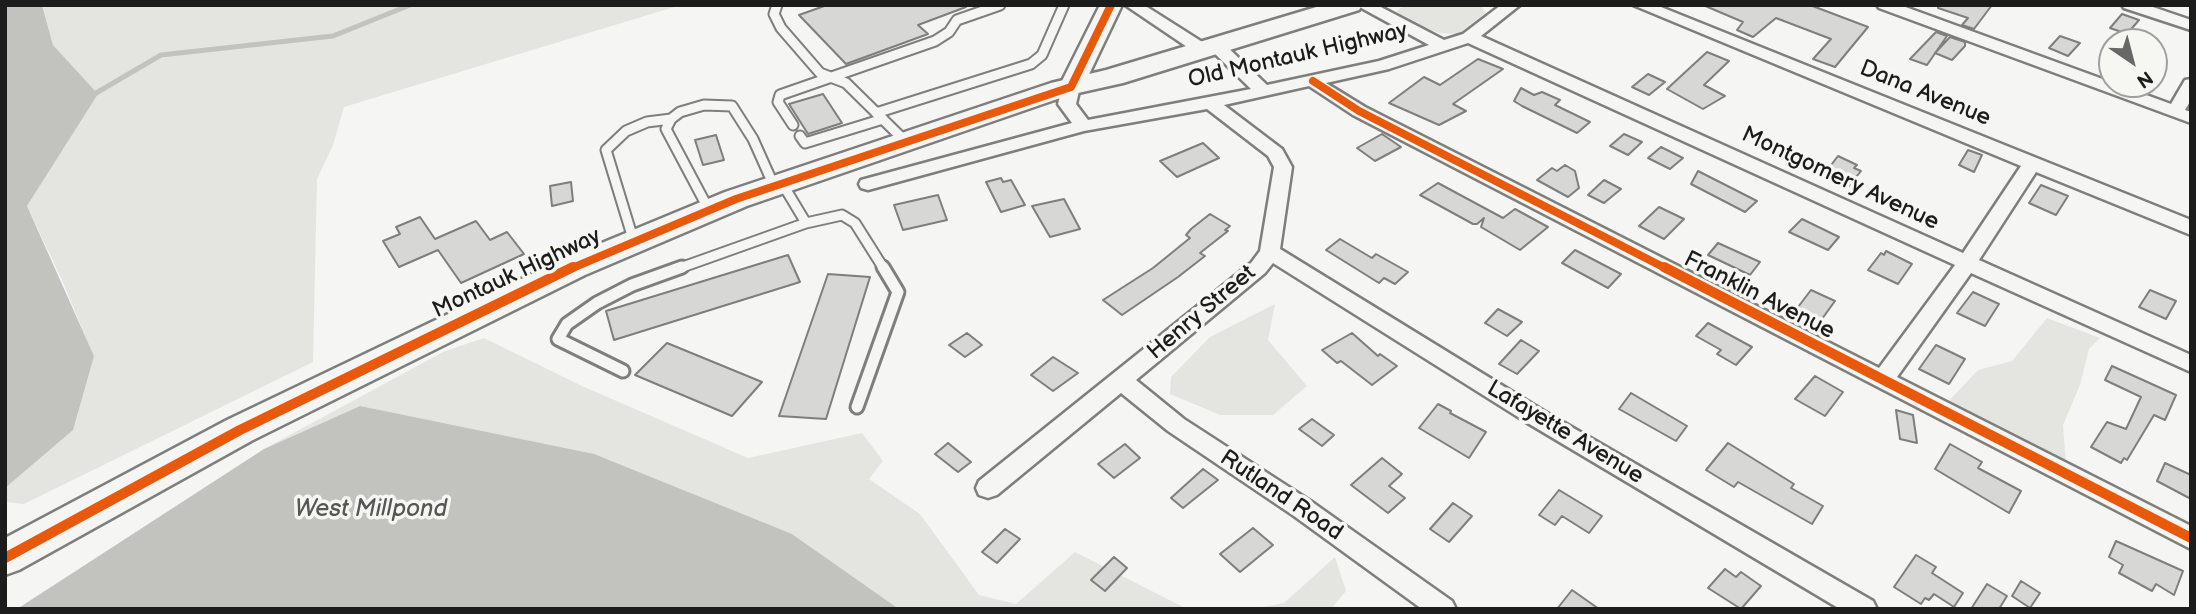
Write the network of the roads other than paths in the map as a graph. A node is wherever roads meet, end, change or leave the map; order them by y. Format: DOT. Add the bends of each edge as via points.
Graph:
graph roads {
  1 [pos="777,5"];
  2 [pos="1000,5"];
  3 [pos="1064,5"];
  4 [pos="1111,5"];
  5 [pos="1133,5"];
  6 [pos="1350,5"];
  7 [pos="1364,5"];
  8 [pos="1512,5"];
  9 [pos="1641,5"];
  10 [pos="1885,5"];
  11 [pos="2130,5"];
  12 [pos="2191,25"];
  13 [pos="1469,37"];
  14 [pos="1444,46"];
  15 [pos="1209,47"];
  16 [pos="835,78"];
  17 [pos="1313,81"];
  18 [pos="2191,84"];
  19 [pos="1071,87"];
  20 [pos="1263,91"];
  21 [pos="1210,103"];
  22 [pos="2183,115"];
  23 [pos="671,119"];
  24 [pos="793,125"];
  25 [pos="888,125"];
  26 [pos="1083,127"];
  27 [pos="800,136"];
  28 [pos="2033,163"];
  29 [pos="868,184"];
  30 [pos="778,185"];
  31 [pos="709,210"];
  32 [pos="806,223"];
  33 [pos="2191,228"];
  34 [pos="634,242"];
  35 [pos="1270,252"];
  36 [pos="1966,263"];
  37 [pos="2191,364"];
  38 [pos="623,371"];
  39 [pos="1122,381"];
  40 [pos="1882,381"];
  41 [pos="857,407"];
  42 [pos="988,488"];
  43 [pos="2191,538"];
  44 [pos="5,558"];
  45 [pos="1443,609"];
  46 [pos="1864,609"];
  1 -- 16 [label="lane" via="774,14 781,28 820,73"];
  2 -- 16 [label="lane" via="957,20 935,41"];
  3 -- 25 [label="lane" via="1042,55 1031,64"];
  4 -- 19 [label="main road"];
  5 -- 15 [label="street"];
  6 -- 15 [label="main road, Montauk Highway"];
  7 -- 14 [label="street"];
  8 -- 13 [label="street, Old Montauk Highway"];
  9 -- 28 [label="street, Dana Avenue"];
  10 -- 22 [label="street"];
  11 -- 12 [label="street"];
  13 -- 14 [label="street, Old Montauk Highway"];
  13 -- 36 [label="street, Montgomery Avenue"];
  14 -- 17 [label="street, Old Montauk Highway"];
  15 -- 19 [label="main road, Montauk Highway"];
  15 -- 20 [label="street"];
  16 -- 24 [label="lane" via="780,95 778,102"];
  16 -- 25 [label="lane" via="846,83"];
  17 -- 20 [label="street, Old Montauk Highway"];
  17 -- 40 [label="street, Franklin Avenue" via="1359,111"];
  18 -- 22 [label="street"];
  19 -- 25 [label="main road, Montauk Highway"];
  19 -- 26 [label="street" via="1067,104"];
  20 -- 21 [label="street, Old Montauk Highway"];
  21 -- 26 [label="street, Old Montauk Highway"];
  21 -- 35 [label="street, Henry Street" via="1276,153 1283,167"];
  23 -- 30 [label="lane" via="704,105 732,106"];
  23 -- 31 [label="lane" via="666,129"];
  23 -- 34 [label="lane" via="626,131 606,150"];
  25 -- 27 [label="lane" via="805,143"];
  25 -- 30 [label="main road, Montauk Highway"];
  26 -- 29 [label="street, Old Montauk Highway"];
  28 -- 33 [label="street, Dana Avenue"];
  28 -- 36 [label="street"];
  30 -- 31 [label="main road, Montauk Highway"];
  30 -- 32 [label="lane"];
  31 -- 34 [label="main road, Montauk Highway"];
  32 -- 38 [label="lane" via="632,285 567,324 558,339"];
  32 -- 41 [label="lane" via="842,215 855,223 898,292"];
  34 -- 44 [label="main road, Montauk Highway" via="342,378"];
  35 -- 39 [label="street, Henry Street" via="1258,268"];
  35 -- 46 [label="street, Lafayette Avenue" via="1534,416"];
  36 -- 37 [label="street, Montgomery Avenue"];
  36 -- 40 [label="street"];
  39 -- 42 [label="street, Henry Street"];
  39 -- 45 [label="street, Rutland Road" via="1176,425"];
  40 -- 43 [label="street, Franklin Avenue"];
}
